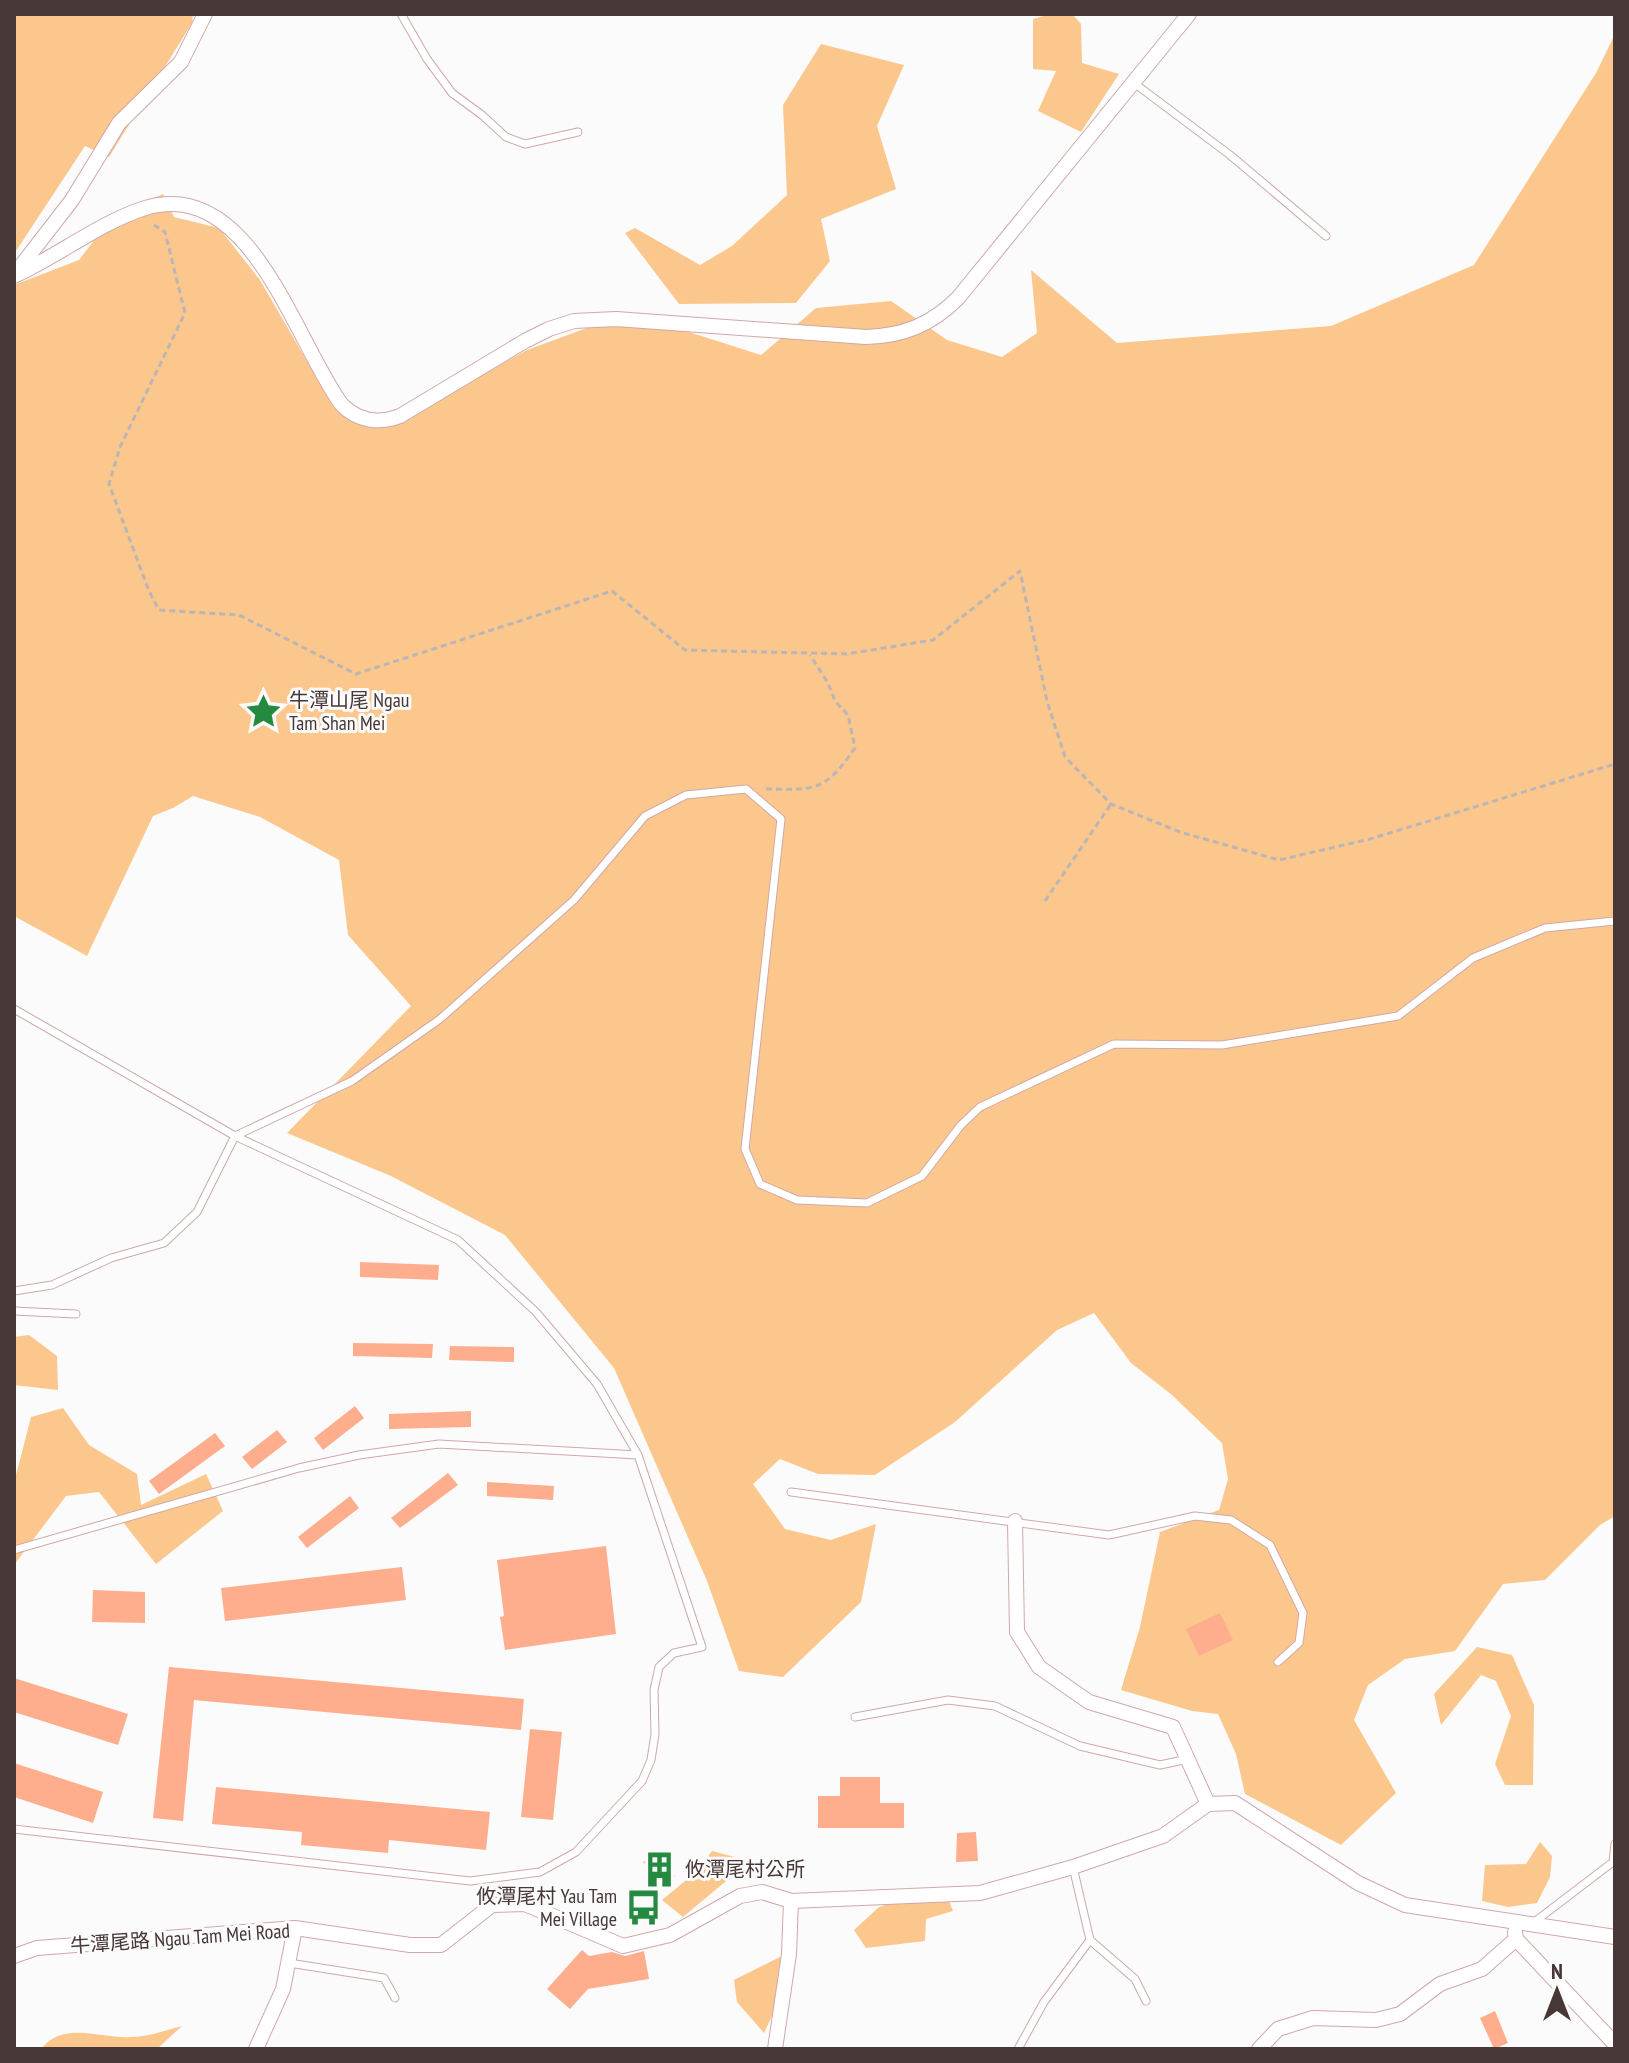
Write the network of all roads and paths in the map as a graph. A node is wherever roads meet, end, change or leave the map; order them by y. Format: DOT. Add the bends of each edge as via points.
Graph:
graph roads {
  1 [pos="205,14"];
  2 [pos="401,14"];
  3 [pos="1189,14"];
  4 [pos="1134,83"];
  5 [pos="578,132"];
  6 [pos="152,224"];
  7 [pos="1326,236"];
  8 [pos="809,653"];
  9 [pos="1615,764"];
  10 [pos="746,789"];
  11 [pos="1111,804"];
  12 [pos="1045,901"];
  13 [pos="1615,921"];
  14 [pos="14,1009"];
  15 [pos="235,1136"];
  16 [pos="14,1291"];
  17 [pos="14,1311"];
  18 [pos="76,1314"];
  19 [pos="638,1455"];
  20 [pos="791,1492"];
  21 [pos="1015,1521"];
  22 [pos="14,1550"];
  23 [pos="1278,1662"];
  24 [pos="855,1717"];
  25 [pos="1188,1759"];
  26 [pos="1208,1804"];
  27 [pos="14,1829"];
  28 [pos="1615,1844"];
  29 [pos="1614,1862"];
  30 [pos="1073,1867"];
  31 [pos="791,1901"];
  32 [pos="1512,1919"];
  33 [pos="1533,1923"];
  34 [pos="295,1928"];
  35 [pos="1615,1937"];
  36 [pos="1516,1939"];
  37 [pos="1090,1940"];
  38 [pos="14,1956"];
  39 [pos="289,1963"];
  40 [pos="395,1998"];
  41 [pos="1146,2001"];
  42 [pos="1615,2044"];
  43 [pos="256,2049"];
  44 [pos="775,2049"];
  45 [pos="1018,2049"];
  46 [pos="1259,2049"];
  1 -- 4 [label="street" via="181,62 119,123 72,200 14,276 142,209 172,203 200,210 252,252 337,398 354,415 369,420 400,416 538,334 586,319 866,337 912,330 958,298"];
  2 -- 5 [label="lane" via="452,93 506,137 525,144"];
  3 -- 4 [label="street"];
  4 -- 7 [label="lane"];
  6 -- 8 [label="path" via="165,232 185,313 120,447 109,484 159,610 239,615 356,674 612,591 685,650"];
  8 -- 10 [label="path" via="848,715 855,748 837,775 808,790"];
  8 -- 11 [label="path" via="847,654 933,640 1020,571 1047,701 1065,757"];
  9 -- 11 [label="path" via="1370,839 1279,860 1180,832"];
  10 -- 13 [label="lane" via="781,819 745,1149 760,1184 797,1200 867,1203 894,1190 922,1176 980,1107 1114,1044 1222,1045 1398,1016 1473,958 1545,928"];
  10 -- 15 [label="lane" via="686,795 645,816 574,900 440,1019 352,1081"];
  11 -- 12 [label="path"];
  14 -- 15 [label="lane"];
  15 -- 16 [label="lane" via="197,1212 164,1243 111,1258 52,1285"];
  15 -- 19 [label="lane" via="458,1240 536,1312 577,1360"];
  17 -- 18 [label="lane"];
  19 -- 22 [label="lane" via="439,1444 359,1455"];
  19 -- 27 [label="lane" via="702,1647 674,1653 659,1667 655,1734 642,1781 576,1852 540,1872 470,1881"];
  20 -- 21 [label="lane"];
  21 -- 23 [label="lane" via="1109,1535 1195,1516 1231,1520 1270,1545 1303,1613 1299,1643"];
  21 -- 25 [label="street" via="1017,1632 1039,1667 1089,1702 1173,1727"];
  24 -- 25 [label="lane" via="948,1700 995,1706 1080,1746 1160,1765"];
  25 -- 26 [label="street"];
  26 -- 30 [label="street, 牛潭尾路 Ngau Tam Mei Road" via="1163,1836"];
  26 -- 32 [label="street" via="1235,1803 1358,1883 1405,1905"];
  28 -- 29 [label="lane"];
  29 -- 33 [label="lane"];
  30 -- 31 [label="street, 牛潭尾路 Ngau Tam Mei Road" via="980,1893"];
  30 -- 37 [label="lane"];
  31 -- 34 [label="street, 牛潭尾路 Ngau Tam Mei Road" via="762,1892 740,1896 670,1935 623,1946 525,1904 492,1905 441,1945"];
  31 -- 44 [label="street"];
  32 -- 33 [label="street"];
  32 -- 36 [label="street"];
  33 -- 35 [label="street"];
  34 -- 38 [label="street, 牛潭尾路 Ngau Tam Mei Road" via="37,1948"];
  34 -- 39 [label="street"];
  36 -- 42 [label="street"];
  36 -- 46 [label="street" via="1482,1969 1440,1984 1400,2014 1376,2020 1313,2018 1278,2029"];
  37 -- 41 [label="lane" via="1135,1979"];
  37 -- 45 [label="lane" via="1044,2002"];
  39 -- 40 [label="lane" via="384,1978"];
  39 -- 43 [label="street"];
}
